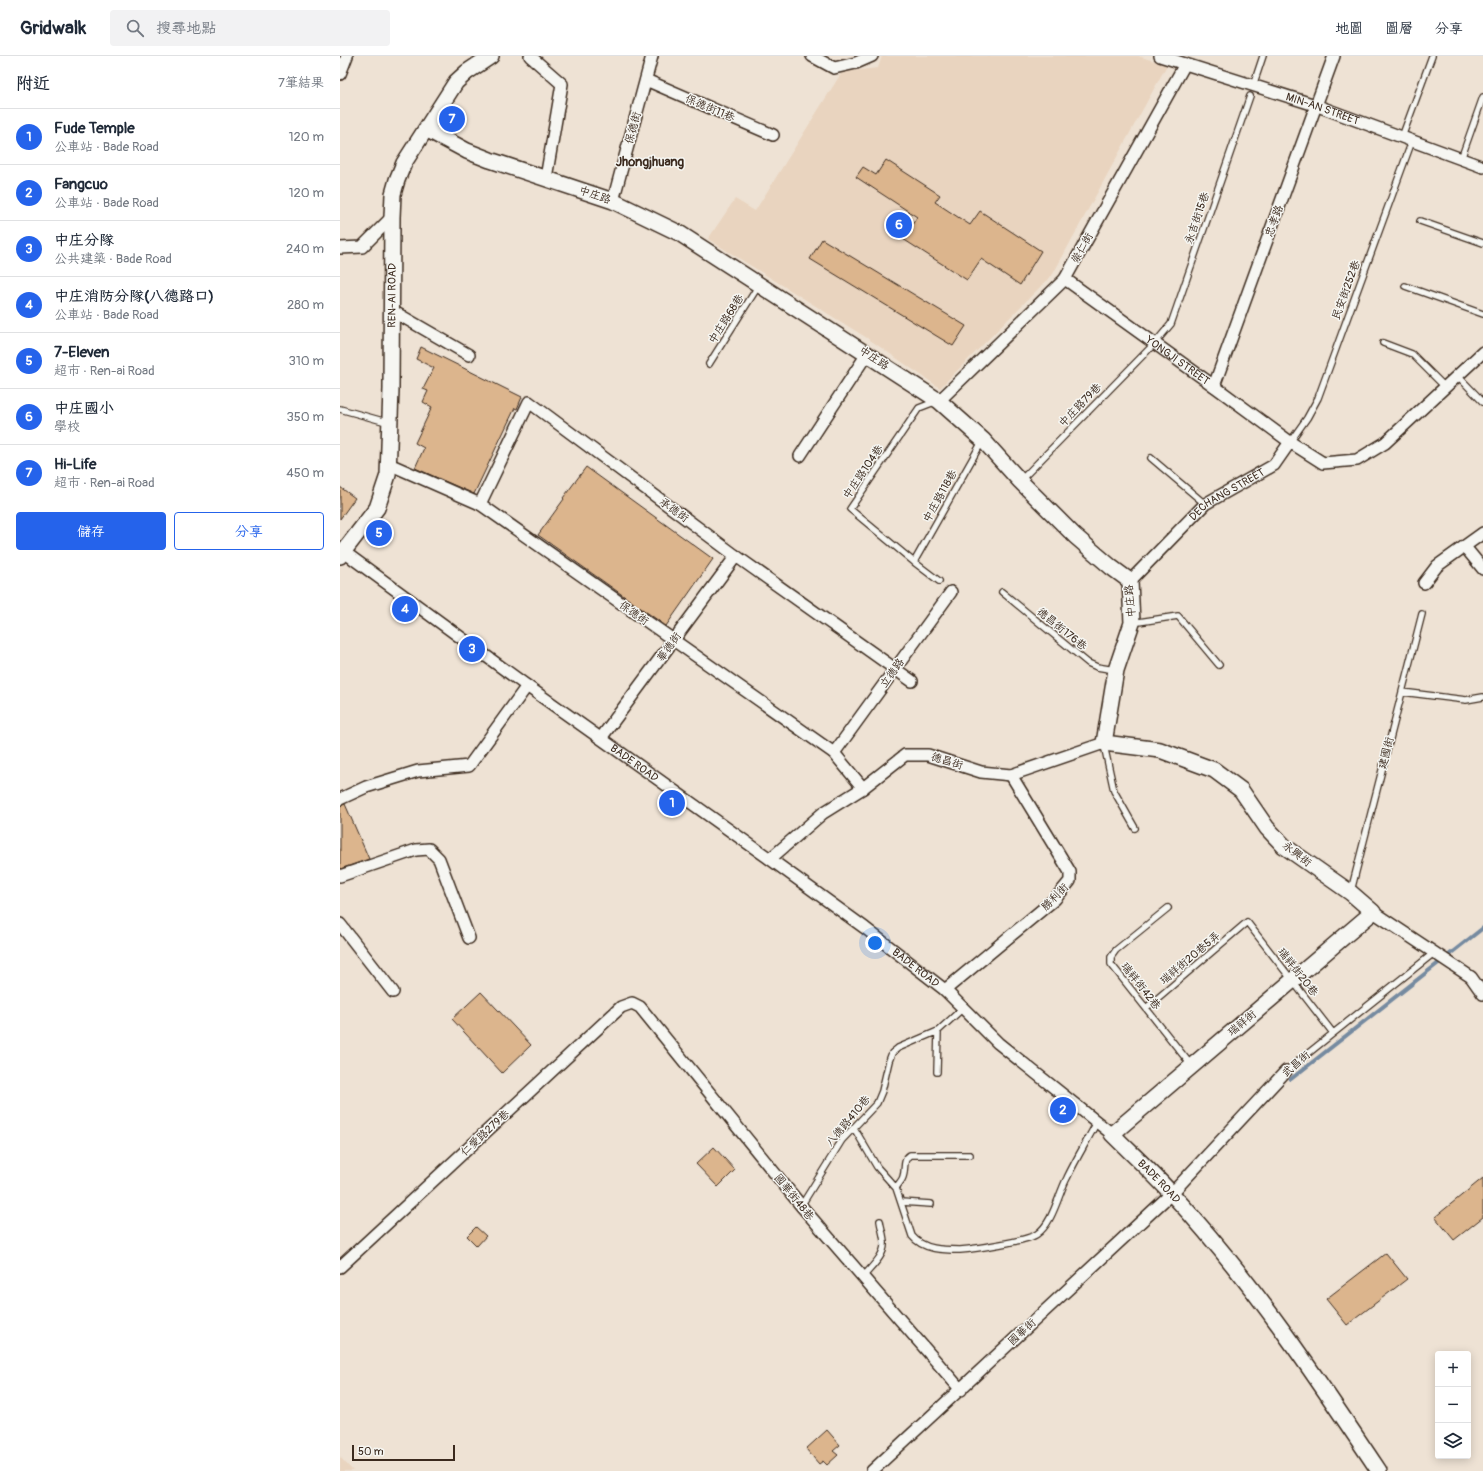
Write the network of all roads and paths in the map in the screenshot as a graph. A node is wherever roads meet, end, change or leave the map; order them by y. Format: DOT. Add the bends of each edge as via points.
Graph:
graph roads {
  1 [pos="346,56"];
  2 [pos="491,56"];
  3 [pos="530,56"];
  4 [pos="652,56"];
  5 [pos="812,56"];
  6 [pos="872,56"];
  7 [pos="1160,56"];
  8 [pos="1263,56"];
  9 [pos="1334,56"];
  10 [pos="1432,56"];
  11 [pos="1185,64"];
  12 [pos="340,74"];
  13 [pos="646,80"];
  14 [pos="1251,91"];
  15 [pos="1483,97"];
  16 [pos="1315,105"];
  17 [pos="426,129"];
  18 [pos="774,135"];
  19 [pos="1402,137"];
  20 [pos="1412,141"];
  21 [pos="1461,159"];
  22 [pos="1483,167"];
  23 [pos="546,178"];
  24 [pos="614,200"];
  25 [pos="392,217"];
  26 [pos="1420,221"];
  27 [pos="1483,243"];
  28 [pos="340,248"];
  29 [pos="1065,279"];
  30 [pos="759,285"];
  31 [pos="1405,286"];
  32 [pos="391,310"];
  33 [pos="1483,314"];
  34 [pos="1155,343"];
  35 [pos="1383,343"];
  36 [pos="1483,352"];
  37 [pos="469,354"];
  38 [pos="867,354"];
  39 [pos="709,364"];
  40 [pos="1458,376"];
  41 [pos="1214,386"];
  42 [pos="1446,388"];
  43 [pos="939,401"];
  44 [pos="1483,402"];
  45 [pos="340,409"];
  46 [pos="390,424"];
  47 [pos="983,440"];
  48 [pos="1290,442"];
  49 [pos="800,456"];
  50 [pos="1151,458"];
  51 [pos="389,464"];
  52 [pos="1020,481"];
  53 [pos="480,504"];
  54 [pos="1205,504"];
  55 [pos="1483,533"];
  56 [pos="1465,546"];
  57 [pos="341,552"];
  58 [pos="736,556"];
  59 [pos="914,562"];
  60 [pos="1483,569"];
  61 [pos="939,580"];
  62 [pos="1130,581"];
  63 [pos="1424,583"];
  64 [pos="950,592"];
  65 [pos="1002,592"];
  66 [pos="1422,614"];
  67 [pos="1132,623"];
  68 [pos="673,641"];
  69 [pos="1219,665"];
  70 [pos="895,668"];
  71 [pos="1116,670"];
  72 [pos="912,680"];
  73 [pos="527,686"];
  74 [pos="1402,692"];
  75 [pos="1483,697"];
  76 [pos="601,738"];
  77 [pos="1104,743"];
  78 [pos="834,753"];
  79 [pos="1012,775"];
  80 [pos="863,788"];
  81 [pos="340,799"];
  82 [pos="1135,828"];
  83 [pos="770,858"];
  84 [pos="340,876"];
  85 [pos="1351,893"];
  86 [pos="1168,908"];
  87 [pos="1373,912"];
  88 [pos="1247,922"];
  89 [pos="340,924"];
  90 [pos="469,938"];
  91 [pos="1437,954"];
  92 [pos="1292,980"];
  93 [pos="945,990"];
  94 [pos="393,992"];
  95 [pos="1483,994"];
  96 [pos="632,1003"];
  97 [pos="1146,1008"];
  98 [pos="962,1009"];
  99 [pos="938,1031"];
  100 [pos="1333,1033"];
  101 [pos="1192,1066"];
  102 [pos="1286,1071"];
  103 [pos="936,1072"];
  104 [pos="1098,1122"];
  105 [pos="854,1128"];
  106 [pos="1112,1134"];
  107 [pos="970,1155"];
  108 [pos="896,1188"];
  109 [pos="1172,1193"];
  110 [pos="901,1202"];
  111 [pos="931,1204"];
  112 [pos="801,1206"];
  113 [pos="880,1221"];
  114 [pos="340,1267"];
  115 [pos="862,1278"];
  116 [pos="961,1390"];
  117 [pos="872,1471"];
  118 [pos="1380,1471"];
  1 -- 12 [label="street"];
  2 -- 17 [label="street, REN-AI ROAD" via="456,82"];
  3 -- 23 [label="street" via="562,84"];
  4 -- 13 [label="street, 保德街"];
  5 -- 6 [label="street" via="834,68 856,64"];
  7 -- 11 [label="street, MIN-AN STREET"];
  8 -- 14 [label="lane, 永吉街15巷"];
  9 -- 16 [label="street, 忠孝路"];
  10 -- 19 [label="lane"];
  11 -- 14 [label="street, MIN-AN STREET"];
  11 -- 29 [label="street, 崇仁街"];
  13 -- 18 [label="street, 保德街11巷"];
  13 -- 24 [label="street, 保德街"];
  14 -- 16 [label="street, MIN-AN STREET"];
  14 -- 34 [label="lane, 永吉街15巷" via="1171,324"];
  15 -- 21 [label="lane"];
  16 -- 19 [label="street, MIN-AN STREET"];
  16 -- 41 [label="street, 忠孝路"];
  17 -- 23 [label="street, 中庄路" via="467,151"];
  17 -- 25 [label="street, REN-AI ROAD" via="396,180"];
  19 -- 20 [label="street, MIN-AN STREET"];
  20 -- 21 [label="street, MIN-AN STREET"];
  20 -- 48 [label="lane, 民安街252巷" via="1318,398"];
  21 -- 22 [label="street, MIN-AN STREET"];
  23 -- 24 [label="street, 中庄路"];
  24 -- 30 [label="street, 中庄路" via="680,233"];
  25 -- 28 [label="street" via="362,247"];
  25 -- 32 [label="street, REN-AI ROAD"];
  26 -- 27 [label="lane"];
  29 -- 34 [label="street, YONGJI STREET"];
  29 -- 43 [label="street, 崇仁街"];
  30 -- 38 [label="street, 中庄路"];
  30 -- 39 [label="lane, 中庄路68巷"];
  31 -- 33 [label="lane"];
  32 -- 37 [label="street"];
  32 -- 46 [label="street, REN-AI ROAD"];
  34 -- 41 [label="street, YONGJI STREET"];
  34 -- 52 [label="lane, 中庄路79巷"];
  35 -- 42 [label="lane" via="1412,354"];
  36 -- 40 [label="street"];
  38 -- 43 [label="street, 中庄路"];
  38 -- 49 [label="street"];
  40 -- 42 [label="street"];
  40 -- 44 [label="lane"];
  41 -- 48 [label="street, YONGJI STREET"];
  42 -- 48 [label="street" via="1385,443 1357,460 1322,463"];
  43 -- 47 [label="street, 中庄路"];
  43 -- 59 [label="lane, 中庄路104巷" via="919,408 850,509"];
  45 -- 46 [label="lane"];
  46 -- 51 [label="street, REN-AI ROAD"];
  47 -- 52 [label="street, 中庄路"];
  47 -- 59 [label="lane, 中庄路118巷"];
  48 -- 54 [label="street, DECHANG STREET" via="1274,465"];
  50 -- 54 [label="lane"];
  51 -- 53 [label="street, 保德街"];
  51 -- 57 [label="street, REN-AI ROAD" via="377,508"];
  52 -- 62 [label="street, 中庄路" via="1075,536"];
  53 -- 58 [label="street, 承德街" via="529,402"];
  53 -- 68 [label="street, 保德街"];
  54 -- 62 [label="street, DECHANG STREET"];
  55 -- 56 [label="street"];
  56 -- 60 [label="street"];
  56 -- 63 [label="street" via="1437,566"];
  57 -- 73 [label="street, BADE ROAD"];
  58 -- 68 [label="street, 華德街"];
  58 -- 70 [label="street, 承德街"];
  59 -- 61 [label="lane, 中庄路104巷"];
  62 -- 67 [label="street, 中庄路"];
  64 -- 70 [label="street, 立德路"];
  65 -- 71 [label="lane, 德昌街176巷" via="1088,663"];
  66 -- 74 [label="lane, 建國街"];
  67 -- 69 [label="lane" via="1178,616"];
  67 -- 71 [label="street, 中庄路"];
  68 -- 76 [label="street, 華德街"];
  68 -- 78 [label="street, 保德街"];
  70 -- 72 [label="street, 承德街"];
  70 -- 78 [label="street, 立德路"];
  71 -- 77 [label="street, 中庄路"];
  73 -- 76 [label="street, BADE ROAD"];
  73 -- 81 [label="street" via="469,766 418,771 366,787"];
  74 -- 75 [label="lane" via="1466,700"];
  74 -- 85 [label="lane, 建國街"];
  76 -- 83 [label="street, BADE ROAD"];
  77 -- 79 [label="street, 德昌街"];
  77 -- 82 [label="lane" via="1114,791"];
  77 -- 85 [label="street, 永興街" via="1160,750 1214,770 1241,790 1267,828 1284,846"];
  78 -- 80 [label="street, 保德街"];
  79 -- 80 [label="street, 德昌街" via="981,772 928,755 905,755"];
  79 -- 93 [label="street, 勝利街" via="1070,872 1070,881 1055,899"];
  80 -- 83 [label="street, 德昌街" via="823,813"];
  83 -- 93 [label="street, BADE ROAD"];
  84 -- 90 [label="street" via="416,850 429,849 439,859"];
  85 -- 87 [label="street, 永興街"];
  86 -- 97 [label="lane, 瑞祥街42巷" via="1116,950 1111,957 1111,964"];
  87 -- 91 [label="street, 永興街"];
  87 -- 92 [label="street, 瑞祥街"];
  88 -- 92 [label="lane, 瑞祥街20巷"];
  88 -- 97 [label="lane, 瑞祥街20巷5弄"];
  89 -- 94 [label="street"];
  91 -- 95 [label="street, 永興街" via="1471,977"];
  91 -- 100 [label="lane, 武昌街"];
  92 -- 100 [label="lane, 瑞祥街20巷"];
  92 -- 101 [label="street, 瑞祥街"];
  93 -- 98 [label="street, BADE ROAD"];
  96 -- 112 [label="street, 國華街48巷" via="640,1007"];
  96 -- 114 [label="street, 仁愛路279巷" via="621,1007"];
  97 -- 101 [label="lane, 瑞祥街42巷"];
  98 -- 99 [label="lane, 八德路410巷"];
  98 -- 104 [label="street, BADE ROAD" via="998,1043"];
  99 -- 103 [label="lane"];
  99 -- 105 [label="lane, 八德路410巷" via="892,1053 877,1103"];
  100 -- 102 [label="lane, 武昌街"];
  101 -- 106 [label="street, 瑞祥街"];
  102 -- 109 [label="street, 武昌街"];
  104 -- 106 [label="street, BADE ROAD"];
  104 -- 110 [label="lane" via="1066,1179 1047,1222 1038,1234 969,1250 940,1250 916,1241"];
  105 -- 108 [label="lane" via="877,1167"];
  105 -- 112 [label="lane, 八德路410巷" via="842,1140"];
  106 -- 109 [label="street, BADE ROAD"];
  107 -- 108 [label="lane" via="910,1155 905,1162 903,1178"];
  108 -- 110 [label="lane"];
  109 -- 116 [label="street, 國華街"];
  109 -- 118 [label="street, BADE ROAD" via="1221,1250 1277,1322"];
  110 -- 111 [label="lane"];
  112 -- 115 [label="street, 國華街48巷"];
  113 -- 115 [label="lane" via="884,1244 882,1251"];
  115 -- 116 [label="street, 國華街48巷"];
  116 -- 117 [label="street, 國華街"];
}
